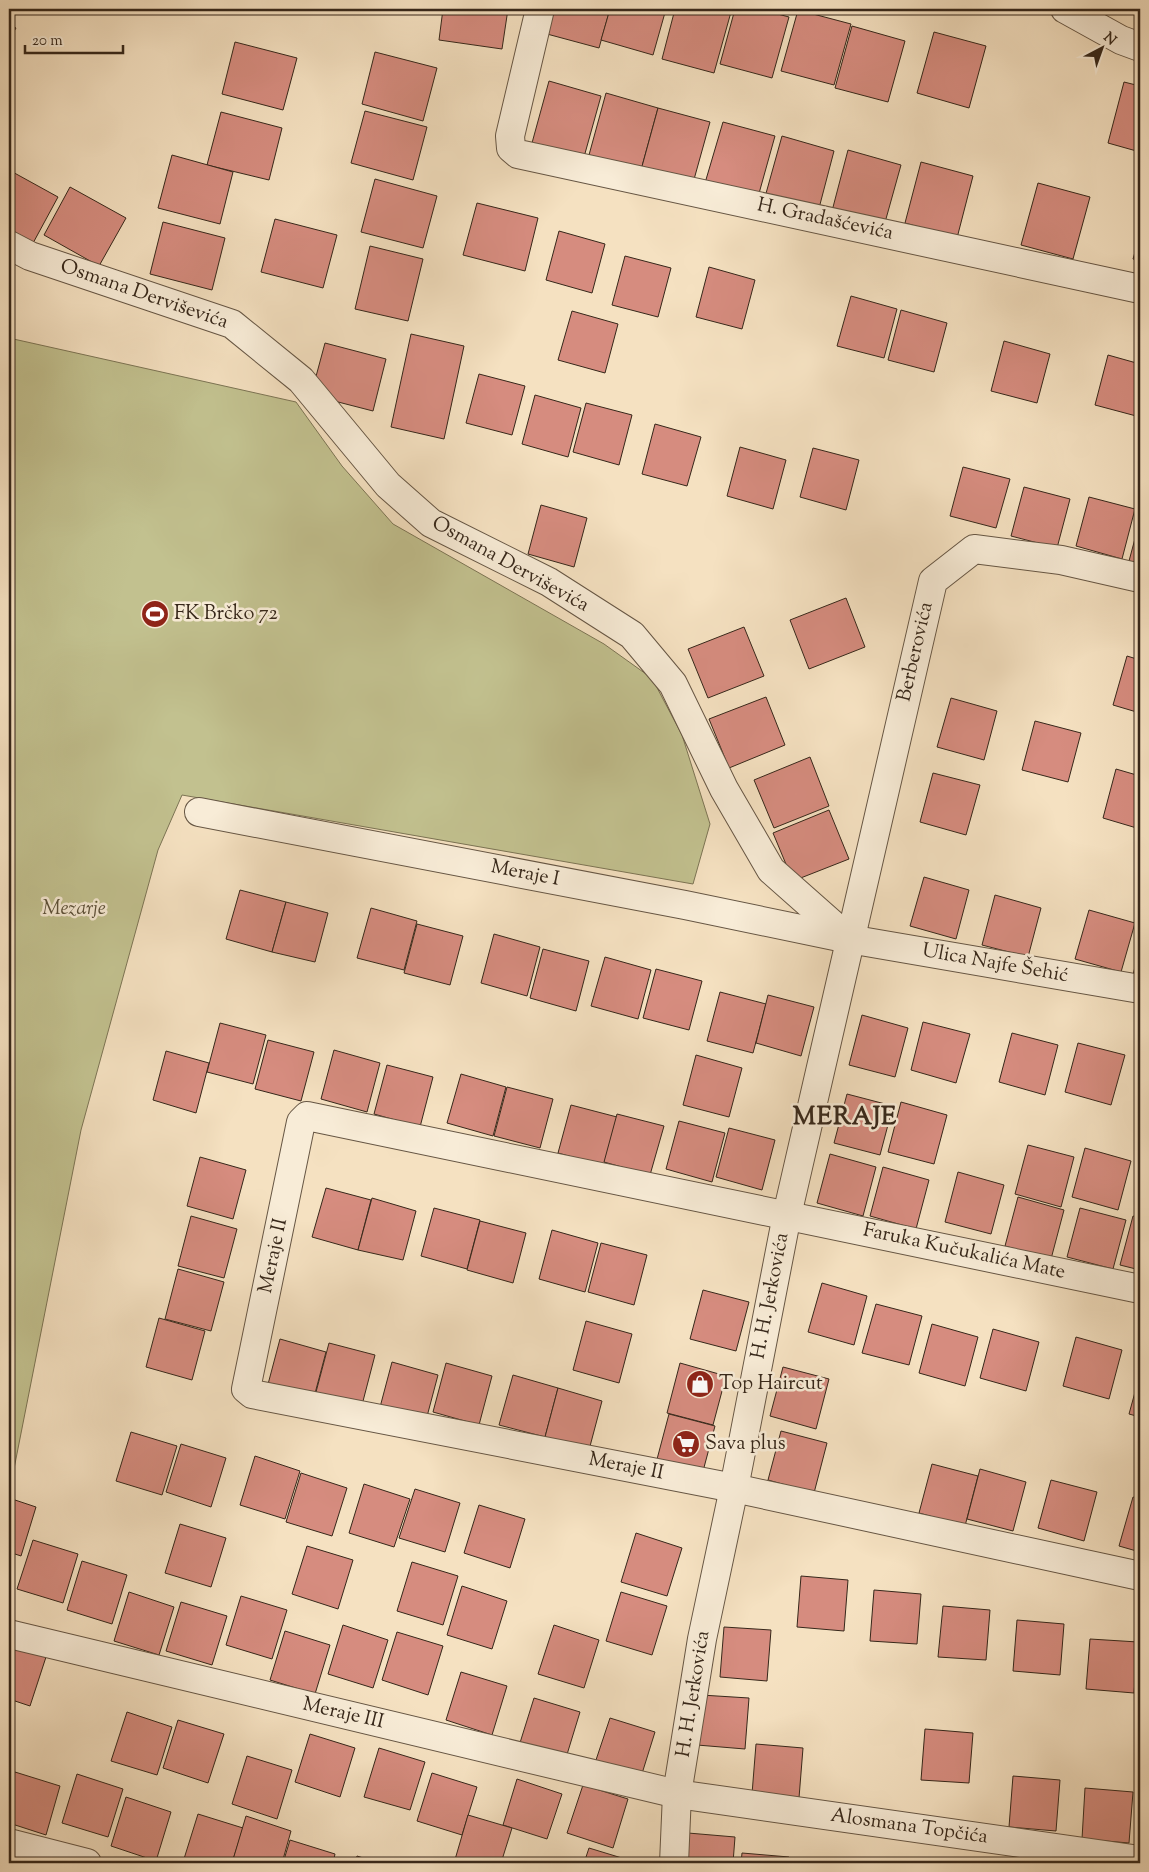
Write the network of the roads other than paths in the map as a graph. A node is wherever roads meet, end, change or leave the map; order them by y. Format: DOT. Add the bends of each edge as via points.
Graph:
graph roads {
  1 [pos="540,9"];
  2 [pos="1065,9"];
  3 [pos="1140,47"];
  4 [pos="9,245"];
  5 [pos="1140,289"];
  6 [pos="1140,578"];
  7 [pos="200,812"];
  8 [pos="849,939"];
  9 [pos="1140,989"];
  10 [pos="787,1215"];
  11 [pos="1140,1289"];
  12 [pos="734,1488"];
  13 [pos="1140,1576"];
  14 [pos="9,1634"];
  15 [pos="677,1794"];
  16 [pos="9,1843"];
  17 [pos="1140,1860"];
  18 [pos="87,1863"];
  19 [pos="674,1863"];
  1 -- 5 [label="street, H. Gradašćevića" via="510,136 511,148 518,154"];
  2 -- 3 [label="street"];
  4 -- 8 [label="street, Osmana Derviševića" via="30,256 232,324 300,380 388,485 431,523 549,582 632,635 673,684 724,788 771,870"];
  6 -- 8 [label="street, Berberovića" via="1061,560 974,549 933,581"];
  7 -- 8 [label="street, Meraje I"];
  8 -- 9 [label="street, Ulica Najfe Šehić"];
  8 -- 10 [label="street, H. H. Jerkovića"];
  10 -- 11 [label="street, Faruka Kučukalića Mate"];
  10 -- 12 [label="street, H. H. Jerkovića"];
  10 -- 12 [label="street, Meraje II" via="307,1116 301,1122 246,1389 252,1394"];
  12 -- 13 [label="street"];
  12 -- 15 [label="street, H. H. Jerkovića" via="702,1639"];
  14 -- 15 [label="street, Meraje III"];
  15 -- 17 [label="street, Alosmana Topčića"];
  15 -- 19 [label="street, H. H. Jerkovića"];
  16 -- 18 [label="street"];
}
